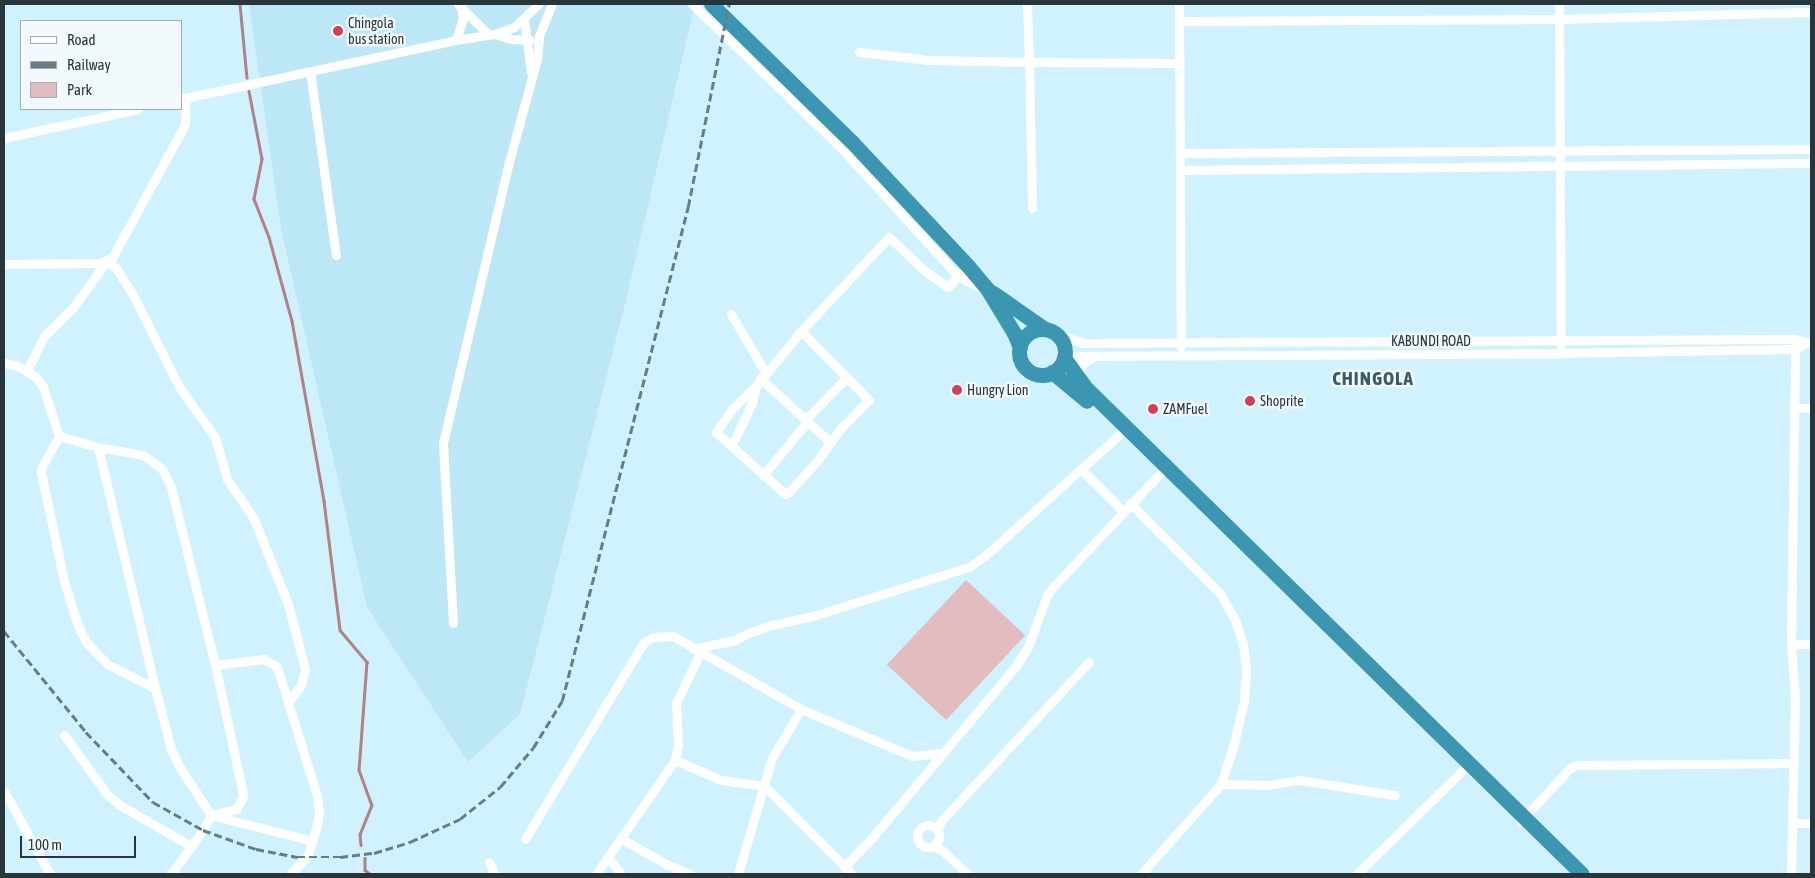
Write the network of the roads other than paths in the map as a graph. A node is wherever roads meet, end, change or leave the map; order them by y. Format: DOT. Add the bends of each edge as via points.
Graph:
graph roads {
  1 [pos="539,4"];
  2 [pos="692,4"];
  3 [pos="712,4"];
  4 [pos="1027,4"];
  5 [pos="1179,4"];
  6 [pos="1559,4"];
  7 [pos="460,5"];
  8 [pos="550,5"];
  9 [pos="1811,12"];
  10 [pos="524,19"];
  11 [pos="1560,19"];
  12 [pos="1180,21"];
  13 [pos="492,34"];
  14 [pos="539,36"];
  15 [pos="456,40"];
  16 [pos="516,40"];
  17 [pos="526,40"];
  18 [pos="859,52"];
  19 [pos="529,55"];
  20 [pos="1029,62"];
  21 [pos="1180,63"];
  22 [pos="310,72"];
  23 [pos="531,76"];
  24 [pos="184,98"];
  25 [pos="133,110"];
  26 [pos="4,138"];
  27 [pos="1811,149"];
  28 [pos="1560,150"];
  29 [pos="1699,150"];
  30 [pos="1305,152"];
  31 [pos="1436,152"];
  32 [pos="1181,153"];
  33 [pos="1811,163"];
  34 [pos="1699,164"];
  35 [pos="1560,166"];
  36 [pos="1437,167"];
  37 [pos="1306,169"];
  38 [pos="1181,170"];
  39 [pos="1032,208"];
  40 [pos="336,255"];
  41 [pos="107,262"];
  42 [pos="4,264"];
  43 [pos="958,276"];
  44 [pos="977,277"];
  45 [pos="989,292"];
  46 [pos="731,314"];
  47 [pos="801,331"];
  48 [pos="1050,332"];
  49 [pos="1795,339"];
  50 [pos="1438,341"];
  51 [pos="1561,341"];
  52 [pos="1181,342"];
  53 [pos="1809,343"];
  54 [pos="1020,347"];
  55 [pos="1795,349"];
  56 [pos="1438,353"];
  57 [pos="1561,353"];
  58 [pos="1181,355"];
  59 [pos="1064,357"];
  60 [pos="1094,357"];
  61 [pos="4,363"];
  62 [pos="27,370"];
  63 [pos="1052,372"];
  64 [pos="847,377"];
  65 [pos="760,378"];
  66 [pos="1080,380"];
  67 [pos="1795,408"];
  68 [pos="1811,408"];
  69 [pos="807,420"];
  70 [pos="1120,433"];
  71 [pos="59,436"];
  72 [pos="830,442"];
  73 [pos="732,445"];
  74 [pos="98,447"];
  75 [pos="1080,470"];
  76 [pos="1163,470"];
  77 [pos="763,475"];
  78 [pos="1130,503"];
  79 [pos="1123,511"];
  80 [pos="453,623"];
  81 [pos="1791,644"];
  82 [pos="1811,644"];
  83 [pos="698,649"];
  84 [pos="1089,662"];
  85 [pos="215,665"];
  86 [pos="155,688"];
  87 [pos="288,703"];
  88 [pos="801,709"];
  89 [pos="64,735"];
  90 [pos="941,753"];
  91 [pos="675,760"];
  92 [pos="1794,762"];
  93 [pos="1467,765"];
  94 [pos="1222,784"];
  95 [pos="764,786"];
  96 [pos="4,793"];
  97 [pos="1395,795"];
  98 [pos="211,815"];
  99 [pos="1522,820"];
  100 [pos="941,821"];
  101 [pos="1794,823"];
  102 [pos="1811,823"];
  103 [pos="929,824"];
  104 [pos="938,834"];
  105 [pos="622,838"];
  106 [pos="525,839"];
  107 [pos="313,841"];
  108 [pos="191,846"];
  109 [pos="932,846"];
  110 [pos="942,850"];
  111 [pos="608,857"];
  112 [pos="489,862"];
  113 [pos="846,871"];
  114 [pos="50,874"];
  115 [pos="171,874"];
  116 [pos="290,874"];
  117 [pos="494,874"];
  118 [pos="596,874"];
  119 [pos="621,874"];
  120 [pos="690,874"];
  121 [pos="738,874"];
  122 [pos="968,874"];
  123 [pos="1141,874"];
  124 [pos="1357,874"];
  125 [pos="1570,874"];
  126 [pos="1582,874"];
  127 [pos="1791,874"];
  1 -- 10 [label="street"];
  2 -- 43 [label="street" via="842,149"];
  3 -- 44 [label="highway" via="852,142"];
  4 -- 20 [label="street"];
  5 -- 12 [label="street"];
  6 -- 11 [label="street"];
  7 -- 13 [label="street"];
  7 -- 15 [label="street" via="463,18"];
  8 -- 14 [label="street"];
  9 -- 11 [label="street"];
  10 -- 13 [label="street"];
  10 -- 17 [label="street"];
  11 -- 12 [label="street"];
  11 -- 28 [label="street"];
  12 -- 21 [label="street"];
  13 -- 15 [label="street"];
  13 -- 16 [label="street"];
  14 -- 17 [label="street"];
  14 -- 23 [label="street" via="537,60"];
  15 -- 22 [label="street"];
  16 -- 17 [label="street"];
  16 -- 19 [label="street"];
  17 -- 19 [label="street"];
  18 -- 20 [label="street" via="929,60"];
  19 -- 23 [label="street"];
  20 -- 21 [label="street"];
  20 -- 39 [label="street"];
  21 -- 32 [label="street"];
  22 -- 24 [label="street"];
  22 -- 40 [label="street"];
  23 -- 80 [label="street" via="443,443"];
  24 -- 41 [label="street" via="185,123 182,130 118,251"];
  25 -- 26 [label="street"];
  27 -- 29 [label="street"];
  28 -- 29 [label="street"];
  28 -- 31 [label="street"];
  28 -- 35 [label="street"];
  29 -- 34 [label="street"];
  30 -- 31 [label="street"];
  30 -- 32 [label="street"];
  30 -- 37 [label="street"];
  31 -- 36 [label="street"];
  32 -- 38 [label="street"];
  33 -- 34 [label="street"];
  34 -- 35 [label="street"];
  35 -- 36 [label="street"];
  35 -- 51 [label="street"];
  36 -- 37 [label="street"];
  37 -- 38 [label="street"];
  38 -- 52 [label="street"];
  41 -- 42 [label="street"];
  41 -- 62 [label="street" via="72,309 45,335"];
  41 -- 87 [label="street" via="116,268 133,295 179,387 215,437 227,479 252,517 281,586 305,669 301,685"];
  43 -- 44 [label="street" via="961,273"];
  43 -- 45 [label="street"];
  43 -- 47 [label="street" via="948,286 926,271 889,237"];
  44 -- 45 [label="highway"];
  45 -- 48 [label="highway"];
  45 -- 54 [label="highway"];
  46 -- 65 [label="street"];
  47 -- 64 [label="street"];
  47 -- 65 [label="street"];
  48 -- 52 [label="street, KABUNDI ROAD" via="1083,342"];
  48 -- 54 [label="highway" via="1029,334"];
  48 -- 59 [label="highway" via="1062,342"];
  49 -- 51 [label="street, KABUNDI ROAD"];
  49 -- 53 [label="street, KABUNDI ROAD"];
  49 -- 55 [label="street"];
  50 -- 51 [label="street, KABUNDI ROAD"];
  50 -- 52 [label="street, KABUNDI ROAD"];
  50 -- 56 [label="street"];
  51 -- 57 [label="street"];
  52 -- 58 [label="street"];
  53 -- 55 [label="street, KABUNDI ROAD"];
  54 -- 63 [label="highway" via="1022,362 1031,372"];
  55 -- 57 [label="street, KABUNDI ROAD"];
  55 -- 67 [label="street"];
  56 -- 57 [label="street, KABUNDI ROAD"];
  56 -- 58 [label="street, KABUNDI ROAD"];
  58 -- 60 [label="street, KABUNDI ROAD"];
  59 -- 60 [label="street, KABUNDI ROAD"];
  59 -- 63 [label="highway"];
  59 -- 66 [label="highway"];
  60 -- 66 [label="street" via="1081,364"];
  61 -- 62 [label="street"];
  62 -- 71 [label="street" via="43,387"];
  63 -- 70 [label="highway"];
  64 -- 69 [label="street"];
  64 -- 72 [label="street" via="869,400"];
  65 -- 69 [label="street"];
  65 -- 73 [label="street"];
  65 -- 73 [label="street" via="717,430 718,435"];
  66 -- 76 [label="highway"];
  67 -- 68 [label="street"];
  67 -- 81 [label="street"];
  69 -- 72 [label="street"];
  69 -- 77 [label="street"];
  70 -- 75 [label="street"];
  70 -- 76 [label="highway"];
  71 -- 74 [label="street"];
  71 -- 86 [label="street" via="41,472 64,581 78,626 86,642 107,664"];
  72 -- 77 [label="street" via="788,493 781,492"];
  73 -- 77 [label="street"];
  74 -- 85 [label="street" via="143,455 162,469 177,503"];
  74 -- 86 [label="street"];
  75 -- 79 [label="street"];
  75 -- 83 [label="street" via="970,567"];
  76 -- 78 [label="street"];
  76 -- 93 [label="highway"];
  78 -- 79 [label="street"];
  78 -- 94 [label="street" via="1221,596 1241,637 1246,671 1244,702"];
  79 -- 90 [label="street" via="1053,587 1028,647 1016,666"];
  81 -- 82 [label="street"];
  81 -- 92 [label="street" via="1795,698"];
  83 -- 88 [label="street"];
  83 -- 91 [label="street" via="676,703 678,744"];
  83 -- 106 [label="street" via="666,635 644,642"];
  84 -- 100 [label="street"];
  85 -- 87 [label="street" via="270,661 276,666"];
  85 -- 98 [label="street" via="243,797 236,809"];
  86 -- 98 [label="street" via="171,749"];
  87 -- 107 [label="street" via="317,796 319,812"];
  88 -- 90 [label="street" via="912,756"];
  88 -- 95 [label="street" via="780,742"];
  89 -- 108 [label="street" via="118,804"];
  90 -- 113 [label="street"];
  91 -- 95 [label="street" via="721,780"];
  91 -- 105 [label="street"];
  92 -- 99 [label="street" via="1577,765 1570,768"];
  92 -- 101 [label="street"];
  93 -- 99 [label="highway"];
  93 -- 124 [label="street"];
  94 -- 97 [label="street" via="1268,785 1299,780"];
  94 -- 123 [label="street"];
  95 -- 113 [label="street"];
  95 -- 121 [label="street"];
  96 -- 114 [label="street"];
  98 -- 107 [label="street"];
  98 -- 108 [label="street"];
  99 -- 125 [label="highway"];
  99 -- 126 [label="highway"];
  100 -- 103 [label="street"];
  100 -- 104 [label="street"];
  101 -- 102 [label="street"];
  101 -- 127 [label="street"];
  103 -- 104 [label="street"];
  103 -- 109 [label="street" via="919,829 917,838 923,846"];
  104 -- 109 [label="street"];
  104 -- 110 [label="street"];
  105 -- 111 [label="street"];
  105 -- 120 [label="street"];
  107 -- 116 [label="street" via="307,857"];
  108 -- 115 [label="street"];
  109 -- 110 [label="street"];
  110 -- 122 [label="street"];
  111 -- 118 [label="street"];
  111 -- 119 [label="street"];
  112 -- 117 [label="street"];
}
